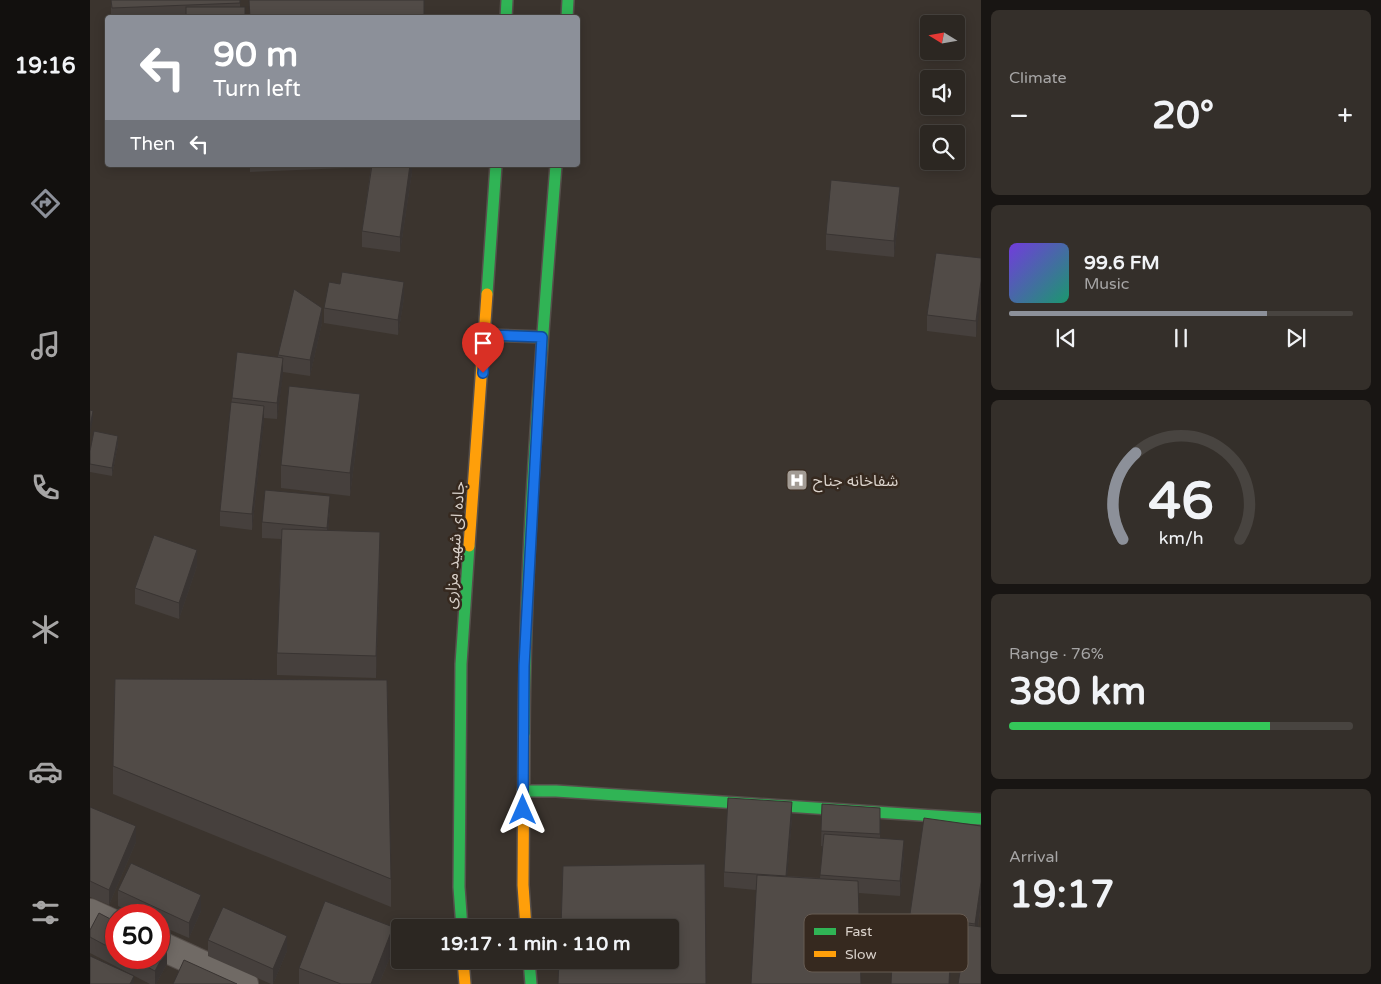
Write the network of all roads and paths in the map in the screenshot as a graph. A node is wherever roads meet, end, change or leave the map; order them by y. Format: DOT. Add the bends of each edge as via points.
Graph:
graph roads {
  1 [pos="507,0"];
  2 [pos="568,0"];
  3 [pos="506,15"];
  4 [pos="567,15"];
  5 [pos="496,167"];
  6 [pos="556,167"];
  7 [pos="486,335"];
  8 [pos="542,337"];
  9 [pos="523,791"];
  10 [pos="981,819"];
  11 [pos="90,913"];
  12 [pos="461,919"];
  13 [pos="525,919"];
  14 [pos="105,920"];
  15 [pos="170,949"];
  16 [pos="464,969"];
  17 [pos="530,969"];
  18 [pos="244,984"];
  19 [pos="465,984"];
  20 [pos="531,984"];
  1 -- 3 [label="main road"];
  2 -- 4 [label="main road"];
  5 -- 7 [label="main road, جاده ای شهید مزاری"];
  6 -- 8 [label="main road"];
  7 -- 8 [label="main road"];
  7 -- 12 [label="main road, جاده ای شهید مزاری" via="461,664"];
  8 -- 9 [label="main road" via="524,666"];
  9 -- 10 [label="main road"];
  9 -- 13 [label="main road"];
  11 -- 14 [label="street"];
  15 -- 18 [label="street"];
  16 -- 19 [label="main road"];
  17 -- 20 [label="main road"];
}
